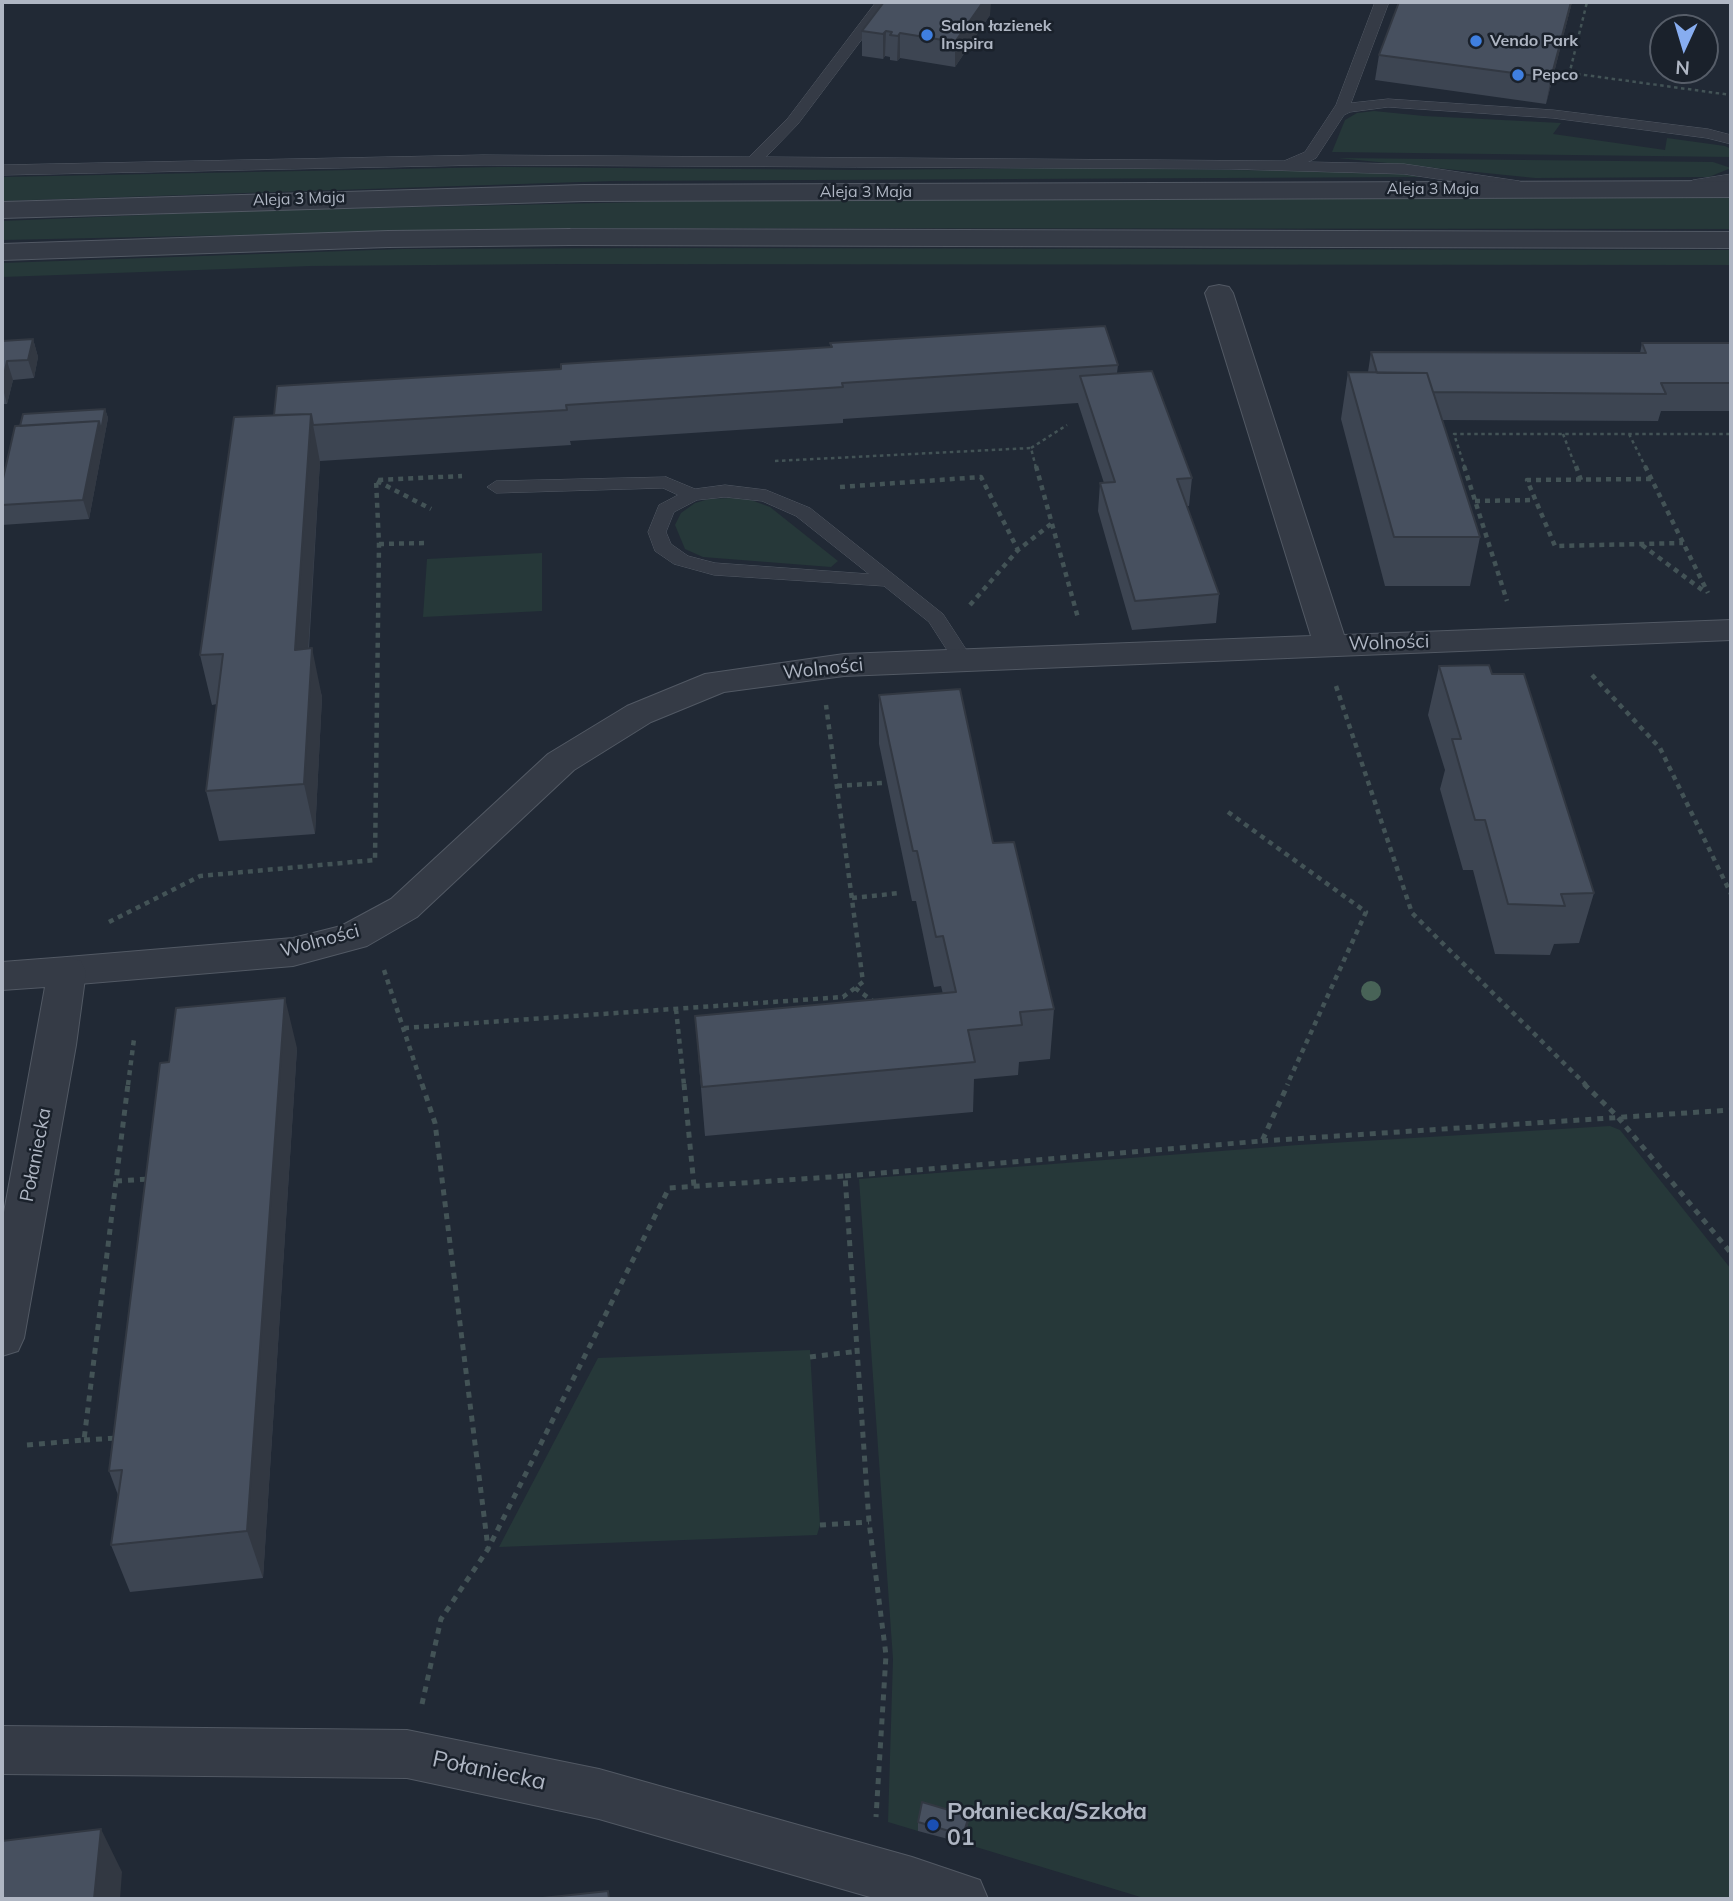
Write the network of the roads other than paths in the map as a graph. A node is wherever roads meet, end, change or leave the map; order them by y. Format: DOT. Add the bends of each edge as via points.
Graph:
graph roads {
  1 [pos="884,2"];
  2 [pos="1382,2"];
  3 [pos="1337,113"];
  4 [pos="1731,140"];
  5 [pos="753,161"];
  6 [pos="1283,165"];
  7 [pos="2,170"];
  8 [pos="1731,179"];
  9 [pos="1589,189"];
  10 [pos="1645,189"];
  11 [pos="1731,189"];
  12 [pos="2,210"];
  13 [pos="1731,240"];
  14 [pos="2,252"];
  15 [pos="1219,293"];
  16 [pos="496,487"];
  17 [pos="692,495"];
  18 [pos="890,581"];
  19 [pos="1731,630"];
  20 [pos="962,660"];
  21 [pos="1331,661"];
  22 [pos="67,971"];
  23 [pos="2,976"];
  24 [pos="2,1338"];
  25 [pos="2,1749"];
  26 [pos="961,1899"];
  1 -- 5 [label="lane" via="793,121"];
  2 -- 3 [label="lane"];
  3 -- 4 [label="lane" via="1388,103 1553,114"];
  3 -- 6 [label="lane" via="1311,155"];
  5 -- 6 [label="lane"];
  5 -- 7 [label="lane" via="483,160"];
  6 -- 9 [label="lane" via="1404,169 1506,184"];
  8 -- 10 [label="lane"];
  9 -- 10 [label="street, Aleja 3 Maja"];
  9 -- 12 [label="street, Aleja 3 Maja" via="584,193"];
  10 -- 11 [label="street, Aleja 3 Maja"];
  13 -- 14 [label="street" via="557,237"];
  15 -- 21 [label="street"];
  16 -- 17 [label="lane" via="666,482"];
  17 -- 18 [label="lane" via="725,491 766,496 803,512"];
  17 -- 18 [label="lane" via="666,509 656,532 662,547 681,560 714,569"];
  18 -- 20 [label="lane" via="936,618"];
  19 -- 21 [label="street, Wolności"];
  20 -- 21 [label="street, Wolności"];
  20 -- 22 [label="street, Wolności" via="844,665 717,682 639,714 561,762 404,908 353,936 293,952"];
  22 -- 23 [label="street, Wolności"];
  22 -- 24 [label="street, Połaniecka"];
  25 -- 26 [label="street, Połaniecka" via="407,1754 599,1794"];
}
